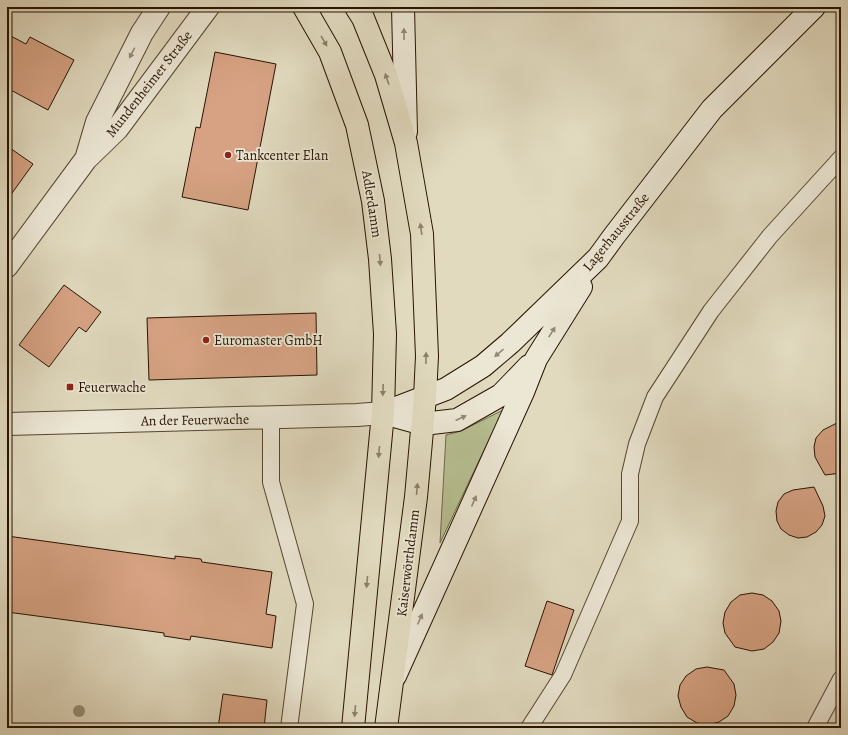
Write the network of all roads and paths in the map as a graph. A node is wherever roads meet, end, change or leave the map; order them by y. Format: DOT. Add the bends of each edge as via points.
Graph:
graph roads {
  1 [pos="139,7"];
  2 [pos="159,7"];
  3 [pos="208,7"];
  4 [pos="304,7"];
  5 [pos="356,7"];
  6 [pos="403,7"];
  7 [pos="814,7"];
  8 [pos="142,33"];
  9 [pos="406,143"];
  10 [pos="841,158"];
  11 [pos="86,159"];
  12 [pos="598,258"];
  13 [pos="7,266"];
  14 [pos="536,359"];
  15 [pos="425,397"];
  16 [pos="383,413"];
  17 [pos="271,418"];
  18 [pos="7,424"];
  19 [pos="423,424"];
  20 [pos="841,679"];
  21 [pos="393,680"];
  22 [pos="289,728"];
  23 [pos="353,728"];
  24 [pos="386,728"];
  25 [pos="529,728"];
  26 [pos="815,728"];
  1 -- 8 [label="street"];
  2 -- 8 [label="street, Mundenheimer Straße"];
  3 -- 11 [label="street, Mundenheimer Straße" via="117,129"];
  4 -- 16 [label="main road, Adlerdamm, one-way" via="330,52 357,125 374,200 385,334"];
  9 -- 5 [label="main road, Kaiserwörthdamm, one-way" via="386,75"];
  9 -- 6 [label="street, one-way"];
  7 -- 12 [label="street, Lagerhausstraße" via="712,109"];
  8 -- 11 [label="street, Mundenheimer Straße, one-way" via="98,122"];
  15 -- 9 [label="main road, Kaiserwörthdamm, one-way" via="427,356 422,234"];
  10 -- 25 [label="lane" via="770,236 711,311 655,396 637,444 630,474 630,521 562,675"];
  11 -- 13 [label="street, Mundenheimer Straße"];
  14 -- 12 [label="street, one-way"];
  12 -- 15 [label="street, Lagerhausstraße, one-way" via="483,366 446,389"];
  19 -- 14 [label="street, one-way" via="457,420 501,395"];
  21 -- 14 [label="street, one-way"];
  15 -- 16 [label="street, Lagerhausstraße"];
  15 -- 19 [label="main road, Kaiserwörthdamm"];
  16 -- 17 [label="street, An der Feuerwache"];
  16 -- 19 [label="street"];
  16 -- 23 [label="main road, one-way"];
  17 -- 18 [label="street, An der Feuerwache"];
  17 -- 22 [label="lane" via="271,482 305,604"];
  21 -- 19 [label="main road, Kaiserwörthdamm, one-way"];
  20 -- 26 [label="lane"];
  21 -- 24 [label="main road, Kaiserwörthdamm"];
}
